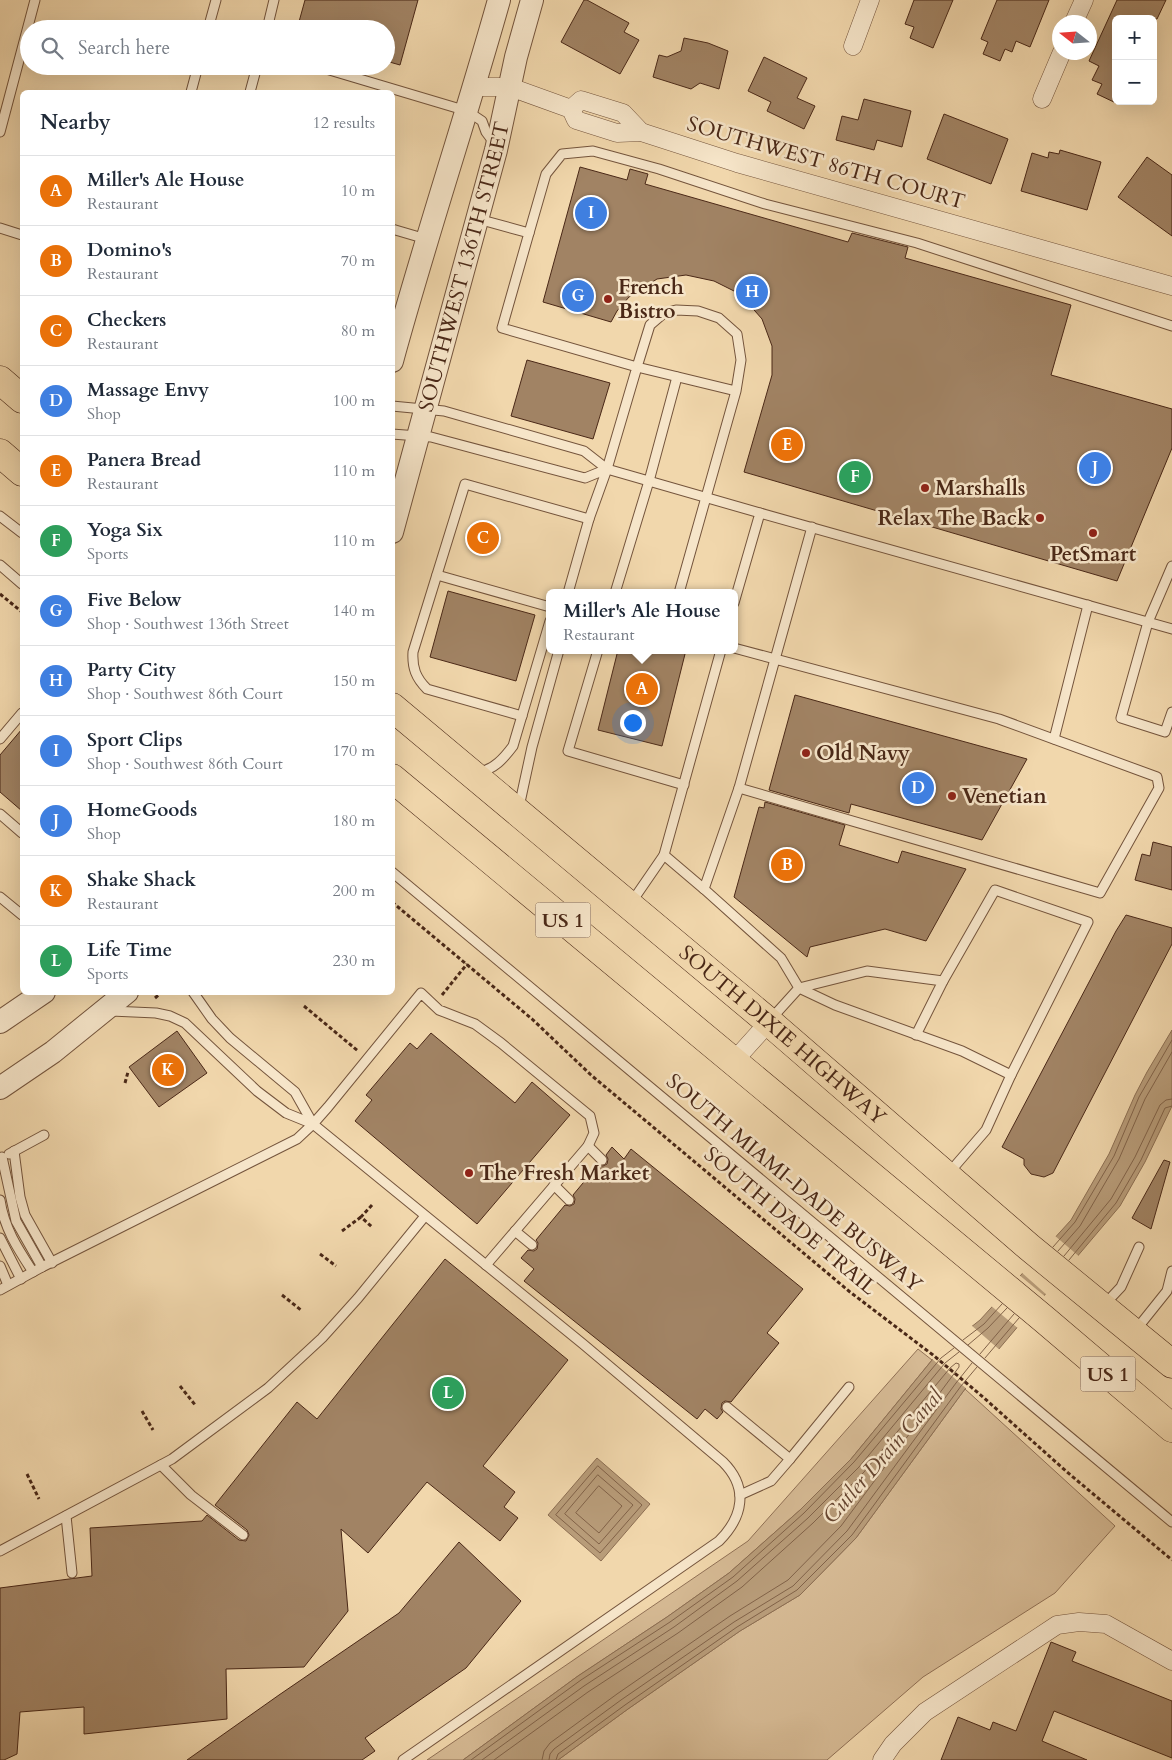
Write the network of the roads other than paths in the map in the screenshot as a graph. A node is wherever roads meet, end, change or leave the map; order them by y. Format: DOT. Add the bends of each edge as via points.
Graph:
graph roads {
  1 [pos="35,0"];
  2 [pos="216,0"];
  3 [pos="274,0"];
  4 [pos="499,0"];
  5 [pos="532,0"];
  6 [pos="870,0"];
  7 [pos="1084,0"];
  8 [pos="1077,15"];
  9 [pos="30,20"];
  10 [pos="210,20"];
  11 [pos="269,20"];
  12 [pos="853,46"];
  13 [pos="20,57"];
  14 [pos="1059,60"];
  15 [pos="196,75"];
  16 [pos="255,75"];
  17 [pos="348,75"];
  18 [pos="474,87"];
  19 [pos="510,88"];
  20 [pos="192,90"];
  21 [pos="251,90"];
  22 [pos="1042,99"];
  23 [pos="467,111"];
  24 [pos="0,132"];
  25 [pos="496,147"];
  26 [pos="477,219"];
  27 [pos="0,228"];
  28 [pos="395,229"];
  29 [pos="529,233"];
  30 [pos="20,234"];
  31 [pos="426,239"];
  32 [pos="1172,286"];
  33 [pos="1172,326"];
  34 [pos="396,332"];
  35 [pos="636,367"];
  36 [pos="676,377"];
  37 [pos="0,380"];
  38 [pos="736,391"];
  39 [pos="20,397"];
  40 [pos="395,406"];
  41 [pos="425,410"];
  42 [pos="395,434"];
  43 [pos="418,436"];
  44 [pos="0,453"];
  45 [pos="607,469"];
  46 [pos="20,470"];
  47 [pos="648,481"];
  48 [pos="706,497"];
  49 [pos="760,513"];
  50 [pos="0,516"];
  51 [pos="589,519"];
  52 [pos="395,521"];
  53 [pos="812,527"];
  54 [pos="20,531"];
  55 [pos="0,565"];
  56 [pos="1172,566"];
  57 [pos="437,575"];
  58 [pos="20,582"];
  59 [pos="569,589"];
  60 [pos="616,589"];
  61 [pos="680,589"];
  62 [pos="738,589"];
  63 [pos="1088,605"];
  64 [pos="546,606"];
  65 [pos="1148,622"];
  66 [pos="1172,629"];
  67 [pos="546,635"];
  68 [pos="738,649"];
  69 [pos="558,654"];
  70 [pos="597,654"];
  71 [pos="720,654"];
  72 [pos="775,659"];
  73 [pos="395,710"];
  74 [pos="1172,712"];
  75 [pos="20,715"];
  76 [pos="522,716"];
  77 [pos="0,739"];
  78 [pos="1054,739"];
  79 [pos="471,773"];
  80 [pos="395,780"];
  81 [pos="684,785"];
  82 [pos="739,788"];
  83 [pos="518,812"];
  84 [pos="0,814"];
  85 [pos="20,831"];
  86 [pos="664,855"];
  87 [pos="395,874"];
  88 [pos="704,889"];
  89 [pos="0,897"];
  90 [pos="630,905"];
  91 [pos="20,913"];
  92 [pos="943,981"];
  93 [pos="799,988"];
  94 [pos="40,995"];
  95 [pos="124,995"];
  96 [pos="195,995"];
  97 [pos="106,1011"];
  98 [pos="0,1022"];
  99 [pos="769,1022"];
  100 [pos="916,1035"];
  101 [pos="733,1062"];
  102 [pos="1011,1074"];
  103 [pos="0,1088"];
  104 [pos="313,1124"];
  105 [pos="44,1135"];
  106 [pos="588,1146"];
  107 [pos="14,1151"];
  108 [pos="1,1158"];
  109 [pos="602,1160"];
  110 [pos="946,1176"];
  111 [pos="554,1185"];
  112 [pos="0,1200"];
  113 [pos="569,1200"];
  114 [pos="424,1216"];
  115 [pos="515,1231"];
  116 [pos="0,1238"];
  117 [pos="532,1245"];
  118 [pos="1139,1247"];
  119 [pos="52,1262"];
  120 [pos="486,1265"];
  121 [pos="0,1266"];
  122 [pos="42,1267"];
  123 [pos="33,1272"];
  124 [pos="1172,1272"];
  125 [pos="21,1279"];
  126 [pos="4,1288"];
  127 [pos="1102,1306"];
  128 [pos="1134,1332"];
  129 [pos="1172,1364"];
  130 [pos="849,1387"];
  131 [pos="727,1408"];
  132 [pos="1168,1422"];
  133 [pos="790,1459"];
  134 [pos="161,1465"];
  135 [pos="740,1495"];
  136 [pos="66,1516"];
  137 [pos="1172,1522"];
  138 [pos="243,1534"];
  139 [pos="0,1551"];
  140 [pos="72,1573"];
  141 [pos="1172,1661"];
  142 [pos="403,1760"];
  143 [pos="882,1760"];
  1 -- 9 [label="lane"];
  2 -- 10 [label="lane"];
  3 -- 11 [label="lane"];
  4 -- 18 [label="street, SOUTHWEST 136TH STREET"];
  5 -- 19 [label="street, SOUTHWEST 136TH STREET"];
  6 -- 12 [label="street"];
  7 -- 8 [label="street"];
  13 -- 24 [label="lane"];
  14 -- 22 [label="street"];
  15 -- 20 [label="lane"];
  16 -- 21 [label="lane"];
  17 -- 23 [label="lane"];
  18 -- 19 [label="street"];
  18 -- 23 [label="street, SOUTHWEST 136TH STREET"];
  19 -- 25 [label="street, SOUTHWEST 136TH STREET"];
  19 -- 32 [label="street, SOUTHWEST 86TH COURT" via="571,109 581,100 623,113 641,132 737,163"];
  23 -- 25 [label="lane" via="482,121"];
  23 -- 31 [label="street, SOUTHWEST 136TH STREET"];
  25 -- 26 [label="street, SOUTHWEST 136TH STREET"];
  26 -- 29 [label="lane"];
  26 -- 41 [label="street, SOUTHWEST 136TH STREET"];
  27 -- 30 [label="lane"];
  28 -- 31 [label="lane"];
  29 -- 33 [label="lane" via="546,174 562,154 593,151 766,204 917,243"];
  29 -- 35 [label="lane" via="502,328"];
  31 -- 34 [label="street, SOUTHWEST 136TH STREET"];
  35 -- 36 [label="lane"];
  35 -- 38 [label="lane" via="650,325 664,313 698,311 719,318 737,334 741,360"];
  35 -- 45 [label="lane"];
  36 -- 38 [label="lane"];
  36 -- 47 [label="lane"];
  37 -- 39 [label="highway"];
  38 -- 48 [label="lane"];
  40 -- 41 [label="lane"];
  41 -- 43 [label="street, SOUTHWEST 136TH STREET"];
  41 -- 45 [label="lane" via="444,412 584,451"];
  42 -- 43 [label="lane"];
  43 -- 45 [label="lane" via="585,478"];
  43 -- 52 [label="street, SOUTHWEST 136TH STREET"];
  44 -- 46 [label="highway"];
  45 -- 47 [label="lane"];
  45 -- 51 [label="lane"];
  47 -- 48 [label="lane"];
  47 -- 60 [label="lane"];
  48 -- 49 [label="lane"];
  48 -- 61 [label="lane"];
  49 -- 53 [label="lane"];
  49 -- 62 [label="lane"];
  50 -- 54 [label="lane"];
  51 -- 57 [label="lane" via="465,484"];
  51 -- 59 [label="lane"];
  53 -- 63 [label="lane"];
  53 -- 72 [label="lane"];
  55 -- 58 [label="lane"];
  56 -- 65 [label="lane"];
  57 -- 64 [label="lane"];
  57 -- 76 [label="lane" via="413,652 414,671 420,682 427,689"];
  63 -- 65 [label="lane"];
  63 -- 78 [label="lane"];
  65 -- 66 [label="lane"];
  65 -- 74 [label="lane" via="1121,718 1165,732"];
  67 -- 76 [label="lane"];
  68 -- 72 [label="lane"];
  69 -- 83 [label="lane"];
  70 -- 81 [label="lane" via="568,751"];
  71 -- 81 [label="lane"];
  72 -- 78 [label="lane" via="999,720"];
  72 -- 82 [label="lane"];
  73 -- 79 [label="highway, SOUTH DIXIE HIGHWAY / US 1"];
  75 -- 77 [label="lane"];
  76 -- 79 [label="lane" via="513,746 503,759 487,771"];
  78 -- 82 [label="lane" via="1157,777 1159,788 1100,892"];
  79 -- 83 [label="highway, SOUTH DIXIE HIGHWAY / US 1"];
  80 -- 101 [label="highway, US 1"];
  81 -- 86 [label="lane"];
  82 -- 88 [label="lane"];
  83 -- 90 [label="highway, SOUTH DIXIE HIGHWAY / US 1"];
  84 -- 85 [label="lane"];
  86 -- 88 [label="lane"];
  86 -- 90 [label="lane"];
  87 -- 137 [label="lane, SOUTH MIAMI-DADE BUSWAY"];
  88 -- 93 [label="lane" via="781,958"];
  89 -- 91 [label="lane"];
  90 -- 99 [label="highway, SOUTH DIXIE HIGHWAY / US 1"];
  92 -- 93 [label="lane" via="867,972"];
  92 -- 100 [label="lane"];
  92 -- 102 [label="lane" via="995,890 1088,922"];
  93 -- 99 [label="lane"];
  93 -- 100 [label="lane"];
  94 -- 98 [label="street"];
  95 -- 97 [label="street"];
  96 -- 104 [label="lane" via="230,1038 295,1092"];
  97 -- 103 [label="street"];
  97 -- 104 [label="lane" via="156,1013 185,1023 257,1091 286,1112"];
  99 -- 101 [label="street"];
  99 -- 110 [label="highway, SOUTH DIXIE HIGHWAY / US 1"];
  100 -- 102 [label="lane" via="962,1051"];
  101 -- 132 [label="highway, US 1"];
  102 -- 110 [label="lane" via="986,1130"];
  104 -- 106 [label="lane" via="421,993 439,1010 475,1024 590,1116 594,1133"];
  104 -- 114 [label="lane"];
  104 -- 119 [label="lane" via="297,1139"];
  105 -- 107 [label="lane"];
  106 -- 109 [label="lane"];
  106 -- 111 [label="lane"];
  107 -- 108 [label="lane"];
  107 -- 119 [label="lane" via="25,1215"];
  108 -- 122 [label="lane" via="16,1221"];
  110 -- 127 [label="highway, SOUTH DIXIE HIGHWAY / US 1"];
  111 -- 113 [label="lane"];
  111 -- 115 [label="lane"];
  112 -- 123 [label="lane" via="8,1231"];
  114 -- 120 [label="lane"];
  114 -- 134 [label="lane" via="358,1298 295,1364 213,1430"];
  115 -- 117 [label="lane"];
  115 -- 120 [label="lane"];
  116 -- 125 [label="lane"];
  118 -- 127 [label="lane" via="1121,1287"];
  119 -- 122 [label="lane"];
  120 -- 135 [label="lane" via="724,1462 734,1476"];
  121 -- 126 [label="lane"];
  122 -- 123 [label="lane"];
  123 -- 125 [label="lane"];
  124 -- 128 [label="lane" via="1167,1291"];
  125 -- 126 [label="lane"];
  127 -- 128 [label="highway, SOUTH DIXIE HIGHWAY / US 1"];
  128 -- 129 [label="highway, SOUTH DIXIE HIGHWAY / US 1"];
  130 -- 133 [label="lane"];
  131 -- 133 [label="lane"];
  133 -- 135 [label="lane" via="771,1481"];
  134 -- 136 [label="lane"];
  134 -- 138 [label="lane" via="191,1495"];
  135 -- 142 [label="lane" via="736,1519 719,1541"];
  136 -- 139 [label="lane"];
  136 -- 140 [label="lane"];
  141 -- 143 [label="street" via="1106,1624 1079,1622 1057,1625 925,1712"];
}
